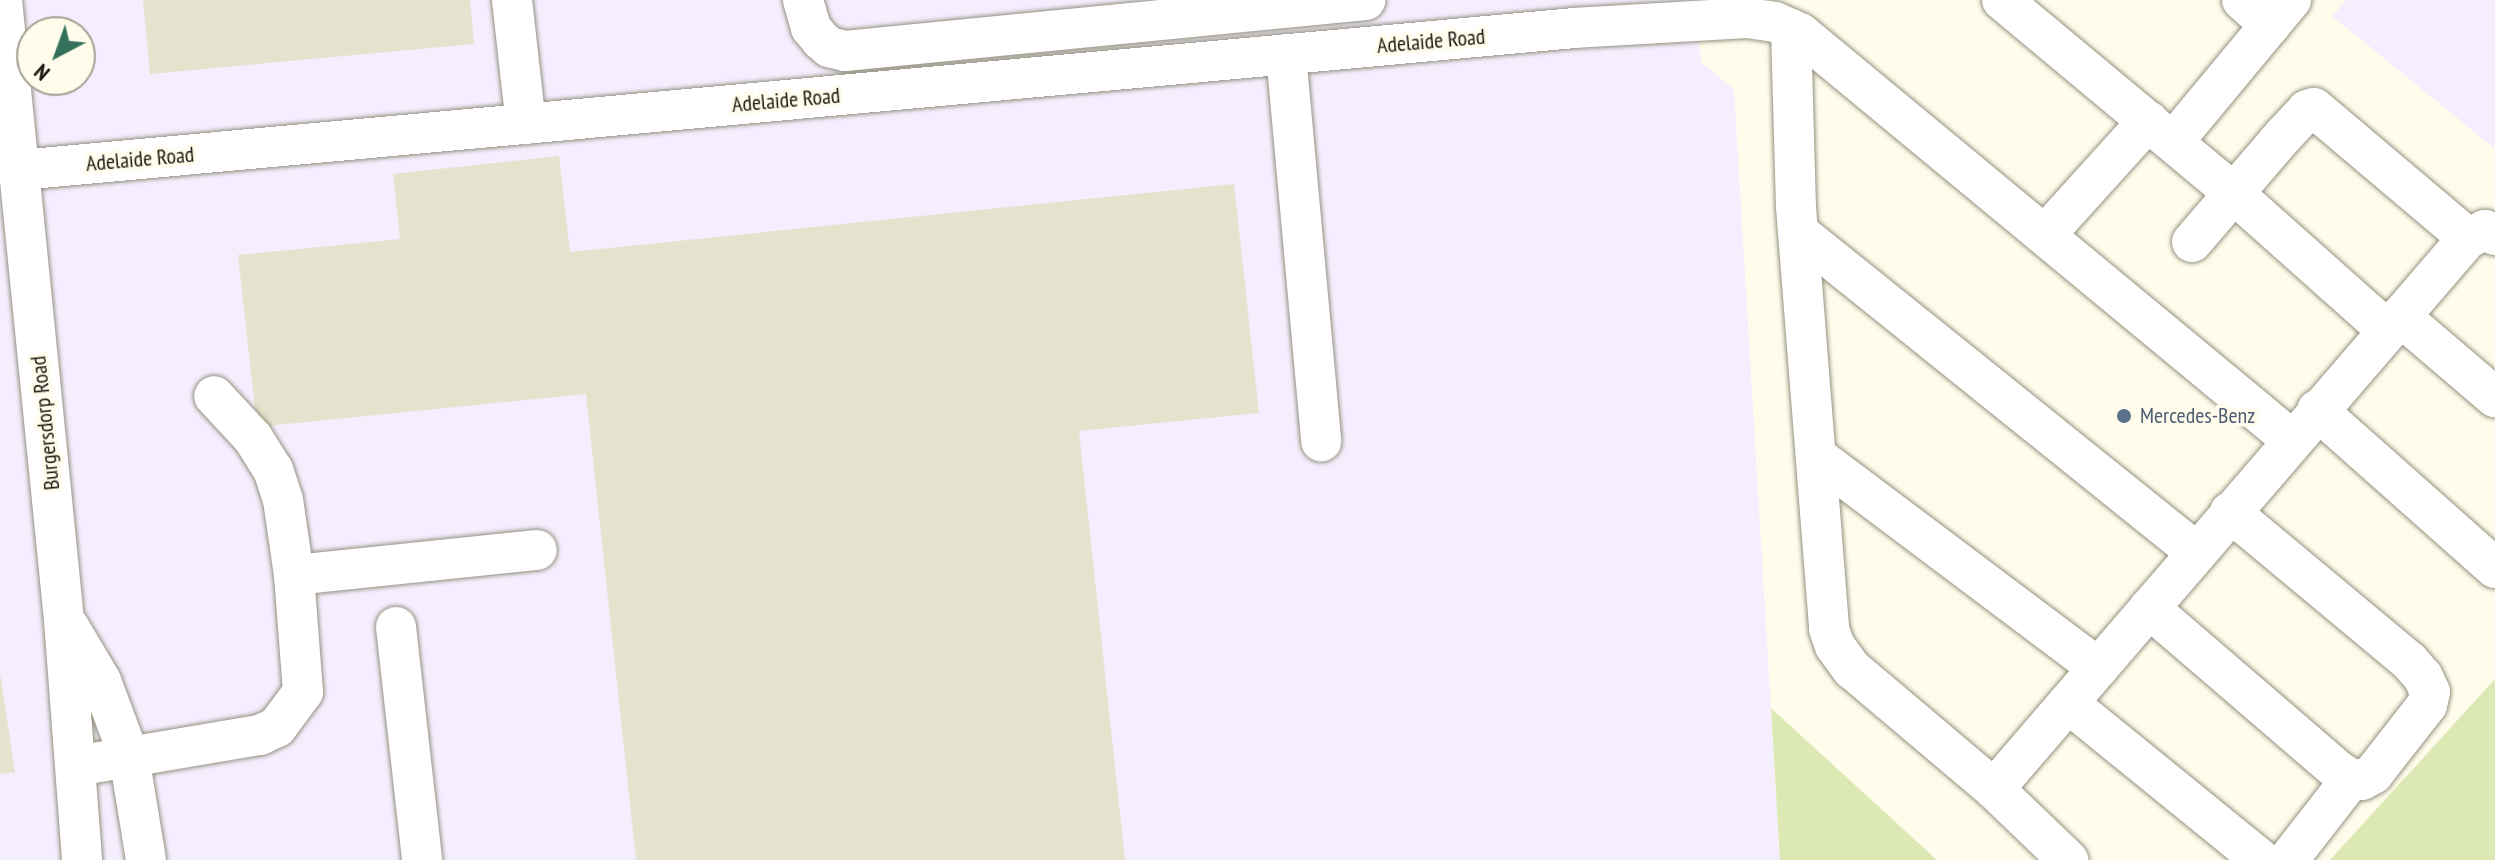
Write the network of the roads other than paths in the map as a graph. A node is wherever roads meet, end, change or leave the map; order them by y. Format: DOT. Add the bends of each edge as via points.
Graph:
graph roads {
  1 [pos="2,0"];
  2 [pos="512,0"];
  3 [pos="803,0"];
  4 [pos="1366,0"];
  5 [pos="2002,0"];
  6 [pos="2267,8"];
  7 [pos="1791,29"];
  8 [pos="1286,54"];
  9 [pos="526,124"];
  10 [pos="2160,132"];
  11 [pos="11,184"];
  12 [pos="2234,194"];
  13 [pos="1798,232"];
  14 [pos="2045,235"];
  15 [pos="2482,237"];
  16 [pos="2192,242"];
  17 [pos="2394,323"];
  18 [pos="214,396"];
  19 [pos="2495,397"];
  20 [pos="2305,425"];
  21 [pos="1321,441"];
  22 [pos="1816,456"];
  23 [pos="2230,512"];
  24 [pos="537,550"];
  25 [pos="2196,552"];
  26 [pos="2495,568"];
  27 [pos="294,575"];
  28 [pos="2149,608"];
  29 [pos="64,620"];
  30 [pos="396,627"];
  31 [pos="2098,668"];
  32 [pos="2068,703"];
  33 [pos="129,756"];
  34 [pos="76,766"];
  35 [pos="2351,779"];
  36 [pos="1994,789"];
  37 [pos="81,853"];
  38 [pos="146,860"];
  39 [pos="422,860"];
  40 [pos="2068,860"];
  41 [pos="2261,860"];
  42 [pos="2288,860"];
  1 -- 11 [label="street, Burgersdorp Road"];
  2 -- 9 [label="street"];
  3 -- 4 [label="street" via="811,28 829,47 845,51"];
  5 -- 10 [label="street"];
  6 -- 10 [label="street"];
  7 -- 8 [label="street, Adelaide Road" via="1747,18"];
  7 -- 13 [label="street"];
  7 -- 14 [label="street"];
  8 -- 9 [label="street, Adelaide Road"];
  8 -- 21 [label="street"];
  9 -- 11 [label="street, Adelaide Road"];
  10 -- 12 [label="street"];
  10 -- 14 [label="street"];
  11 -- 29 [label="street, Burgersdorp Road"];
  12 -- 15 [label="street" via="2300,117 2314,108"];
  12 -- 16 [label="street"];
  12 -- 17 [label="street"];
  13 -- 22 [label="street"];
  13 -- 25 [label="street"];
  14 -- 20 [label="street"];
  15 -- 17 [label="street"];
  17 -- 19 [label="street"];
  17 -- 20 [label="street"];
  18 -- 27 [label="street" via="253,438 273,470"];
  20 -- 23 [label="street"];
  20 -- 26 [label="street"];
  22 -- 31 [label="street"];
  22 -- 36 [label="street" via="1829,629 1841,659"];
  23 -- 25 [label="street"];
  23 -- 35 [label="street" via="2409,661 2430,692 2427,705 2373,774"];
  24 -- 27 [label="street"];
  25 -- 28 [label="street"];
  27 -- 33 [label="street" via="303,692 289,714 260,735"];
  28 -- 31 [label="street"];
  28 -- 35 [label="street"];
  29 -- 33 [label="street" via="101,681"];
  29 -- 34 [label="street, Burgersdorp Road"];
  30 -- 39 [label="street"];
  31 -- 32 [label="street"];
  32 -- 36 [label="street"];
  32 -- 41 [label="street"];
  33 -- 34 [label="street"];
  33 -- 38 [label="street"];
  34 -- 37 [label="street, Burgersdorp Road"];
  35 -- 42 [label="street"];
  36 -- 40 [label="street"];
}
